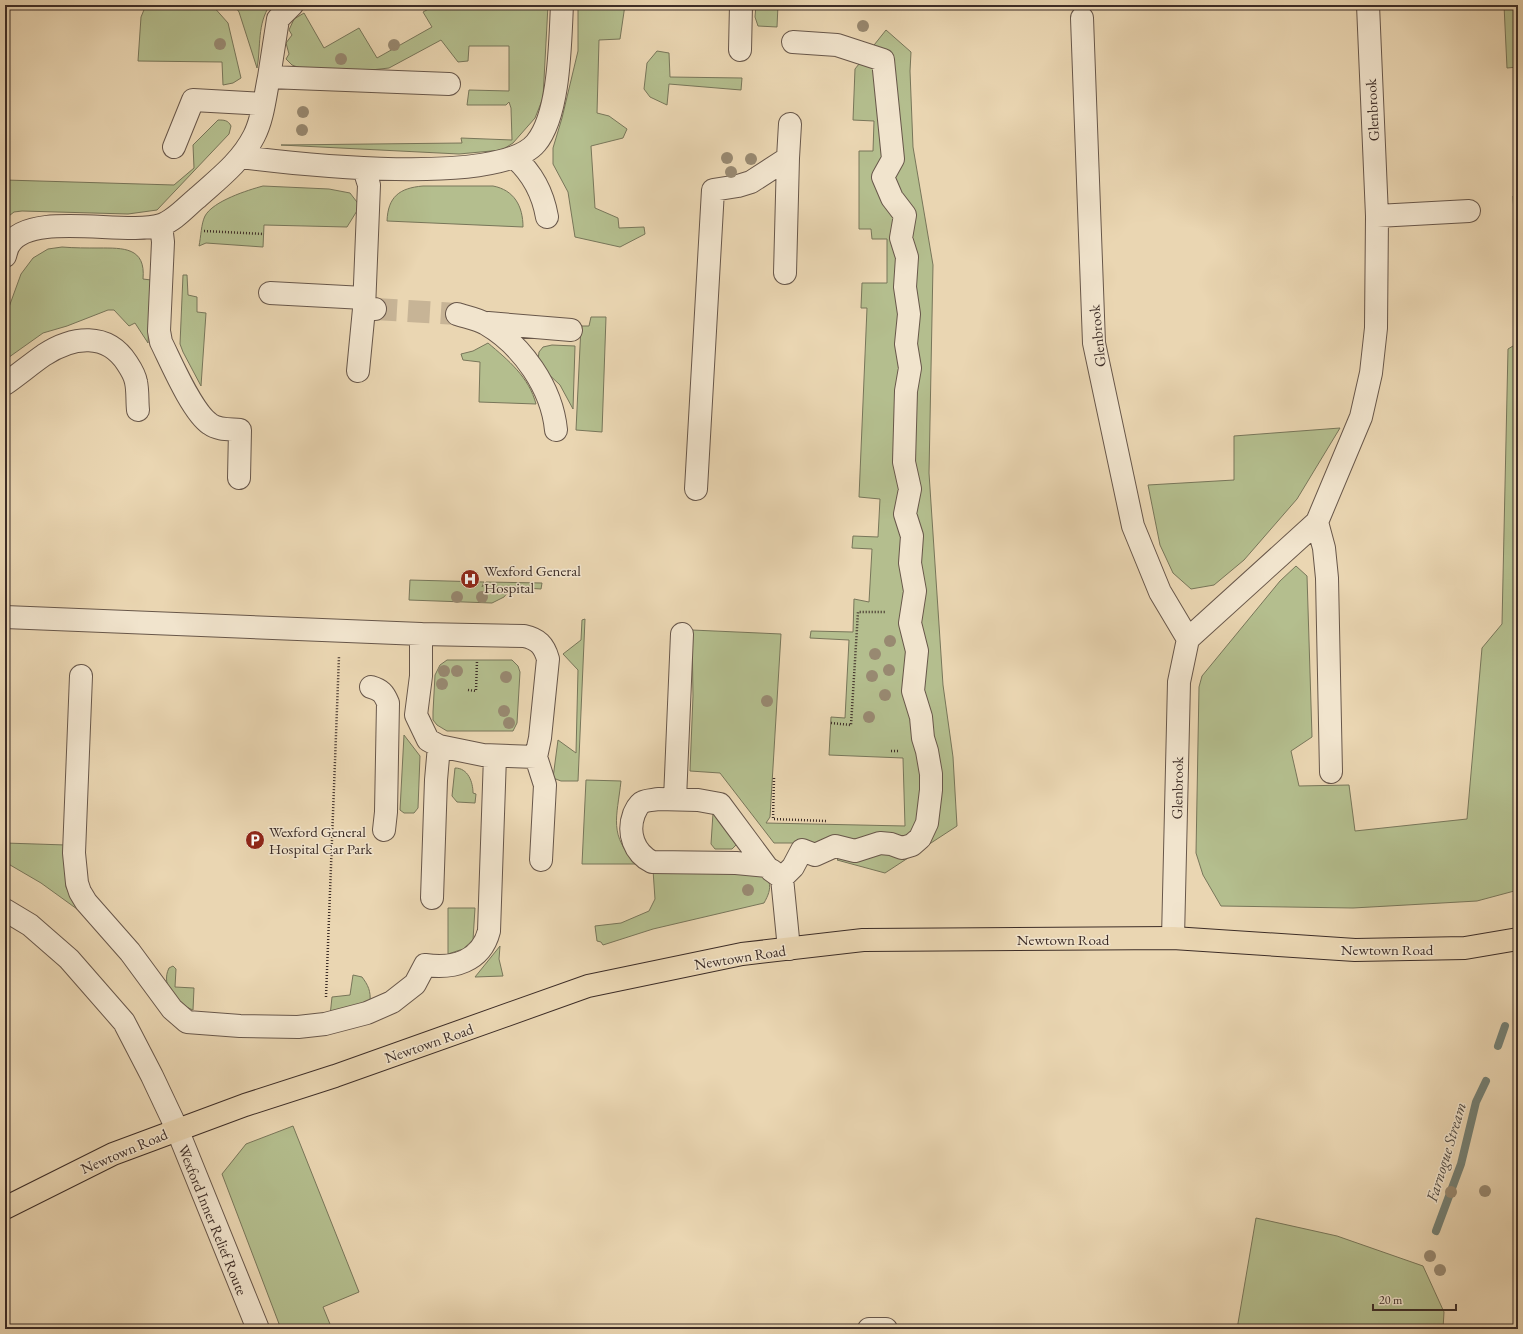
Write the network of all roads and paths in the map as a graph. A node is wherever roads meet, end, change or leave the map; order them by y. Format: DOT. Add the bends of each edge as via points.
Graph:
graph roads {
  1 [pos="292,5"];
  2 [pos="562,5"];
  3 [pos="741,5"];
  4 [pos="1368,5"];
  5 [pos="1082,18"];
  6 [pos="793,42"];
  7 [pos="740,50"];
  8 [pos="269,77"];
  9 [pos="449,84"];
  10 [pos="263,104"];
  11 [pos="790,124"];
  12 [pos="174,148"];
  13 [pos="241,157"];
  14 [pos="515,158"];
  15 [pos="788,158"];
  16 [pos="364,169"];
  17 [pos="1469,211"];
  18 [pos="1376,216"];
  19 [pos="547,217"];
  20 [pos="161,225"];
  21 [pos="204,231"];
  22 [pos="264,234"];
  23 [pos="5,256"];
  24 [pos="785,273"];
  25 [pos="270,293"];
  26 [pos="368,305"];
  27 [pos="457,314"];
  28 [pos="485,323"];
  29 [pos="571,330"];
  30 [pos="358,371"];
  31 [pos="5,384"];
  32 [pos="138,410"];
  33 [pos="556,430"];
  34 [pos="239,478"];
  35 [pos="696,489"];
  36 [pos="1317,522"];
  37 [pos="888,612"];
  38 [pos="5,617"];
  39 [pos="326,630"];
  40 [pos="421,634"];
  41 [pos="682,634"];
  42 [pos="1188,639"];
  43 [pos="478,655"];
  44 [pos="80,676"];
  45 [pos="371,687"];
  46 [pos="468,690"];
  47 [pos="831,723"];
  48 [pos="439,746"];
  49 [pos="496,756"];
  50 [pos="536,757"];
  51 [pos="1331,772"];
  52 [pos="774,778"];
  53 [pos="675,799"];
  54 [pos="773,819"];
  55 [pos="384,830"];
  56 [pos="541,860"];
  57 [pos="774,872"];
  58 [pos="432,898"];
  59 [pos="5,910"];
  60 [pos="1173,938"];
  61 [pos="1518,939"];
  62 [pos="788,949"];
  63 [pos="325,1024"];
  64 [pos="176,1129"];
  65 [pos="5,1208"];
  66 [pos="258,1329"];
  67 [pos="869,1329"];
  68 [pos="886,1329"];
  1 -- 8 [label="street" via="278,19"];
  2 -- 14 [label="street" via="552,107 535,144"];
  3 -- 7 [label="street"];
  4 -- 18 [label="street, Glenbrook"];
  5 -- 42 [label="street, Glenbrook" via="1094,342 1133,526 1160,592"];
  6 -- 57 [label="street" via="836,45 883,60 893,159 883,177 892,198 905,215 901,238 908,257 905,287 909,314 906,344 910,368 906,391 904,462 910,489 905,514 912,536 910,563 915,591 910,623 917,652 913,691 921,717 931,774 931,790 928,823 920,838 912,845 902,848 880,843 855,851 835,846 815,855 802,850 793,867"];
  8 -- 9 [label="street"];
  8 -- 10 [label="street"];
  10 -- 12 [label="street" via="193,100"];
  10 -- 13 [label="street" via="255,135"];
  11 -- 15 [label="street"];
  13 -- 16 [label="street"];
  13 -- 20 [label="street" via="174,217"];
  14 -- 16 [label="street" via="459,167"];
  14 -- 19 [label="street" via="526,168 537,185 545,202"];
  15 -- 24 [label="street"];
  15 -- 35 [label="street" via="750,182 713,190"];
  16 -- 26 [label="street" via="369,185"];
  17 -- 18 [label="street"];
  18 -- 36 [label="street, Glenbrook" via="1376,328 1371,373 1361,417"];
  20 -- 23 [label="street" via="137,228 53,226 33,229 9,244"];
  20 -- 34 [label="street" via="161,342 194,406 204,418 218,428 240,430"];
  21 -- 22 [label="path"];
  25 -- 26 [label="street"];
  26 -- 30 [label="street"];
  27 -- 28 [label="street"];
  28 -- 29 [label="street"];
  28 -- 33 [label="street" via="506,337 523,353 546,392 555,416"];
  31 -- 32 [label="street" via="50,352 75,342 95,340 108,344 121,354 131,368 136,382"];
  36 -- 42 [label="street, Glenbrook"];
  36 -- 51 [label="street" via="1324,548 1327,578"];
  37 -- 47 [label="path" via="858,612 851,725"];
  38 -- 39 [label="street"];
  39 -- 40 [label="street"];
  39 -- 63 [label="path" via="327,646 340,648"];
  40 -- 48 [label="street" via="421,676 416,715 428,740"];
  40 -- 50 [label="street" via="524,636 534,638 545,647 548,659"];
  41 -- 53 [label="street"];
  42 -- 60 [label="street, Glenbrook" via="1179,682"];
  43 -- 46 [label="path" via="476,691"];
  44 -- 63 [label="street" via="74,859 77,882 86,902 130,952 176,1013 187,1022 298,1027"];
  45 -- 55 [label="street" via="385,695 388,703"];
  48 -- 49 [label="street"];
  48 -- 58 [label="street"];
  49 -- 50 [label="street"];
  49 -- 63 [label="street" via="491,902 486,941 480,951 457,965 425,965 415,984 392,1002 367,1013"];
  50 -- 56 [label="street" via="545,785"];
  52 -- 54 [label="path"];
  53 -- 57 [label="street" via="715,802 723,806"];
  53 -- 57 [label="street" via="642,802 637,807 631,824 631,836 645,859 652,862 736,863"];
  57 -- 62 [label="street"];
  59 -- 64 [label="street, Wexford Inner Relief Route" via="30,925 69,959 124,1022"];
  60 -- 61 [label="main road, Newtown Road" via="1355,950 1465,948"];
  60 -- 62 [label="main road, Newtown Road" via="863,940"];
  62 -- 64 [label="main road, Newtown Road" via="742,954 588,986 335,1076 244,1104"];
  64 -- 65 [label="main road, Newtown Road" via="113,1154"];
  64 -- 66 [label="street, Wexford Inner Relief Route"];
  67 -- 68 [label="street"];
}
